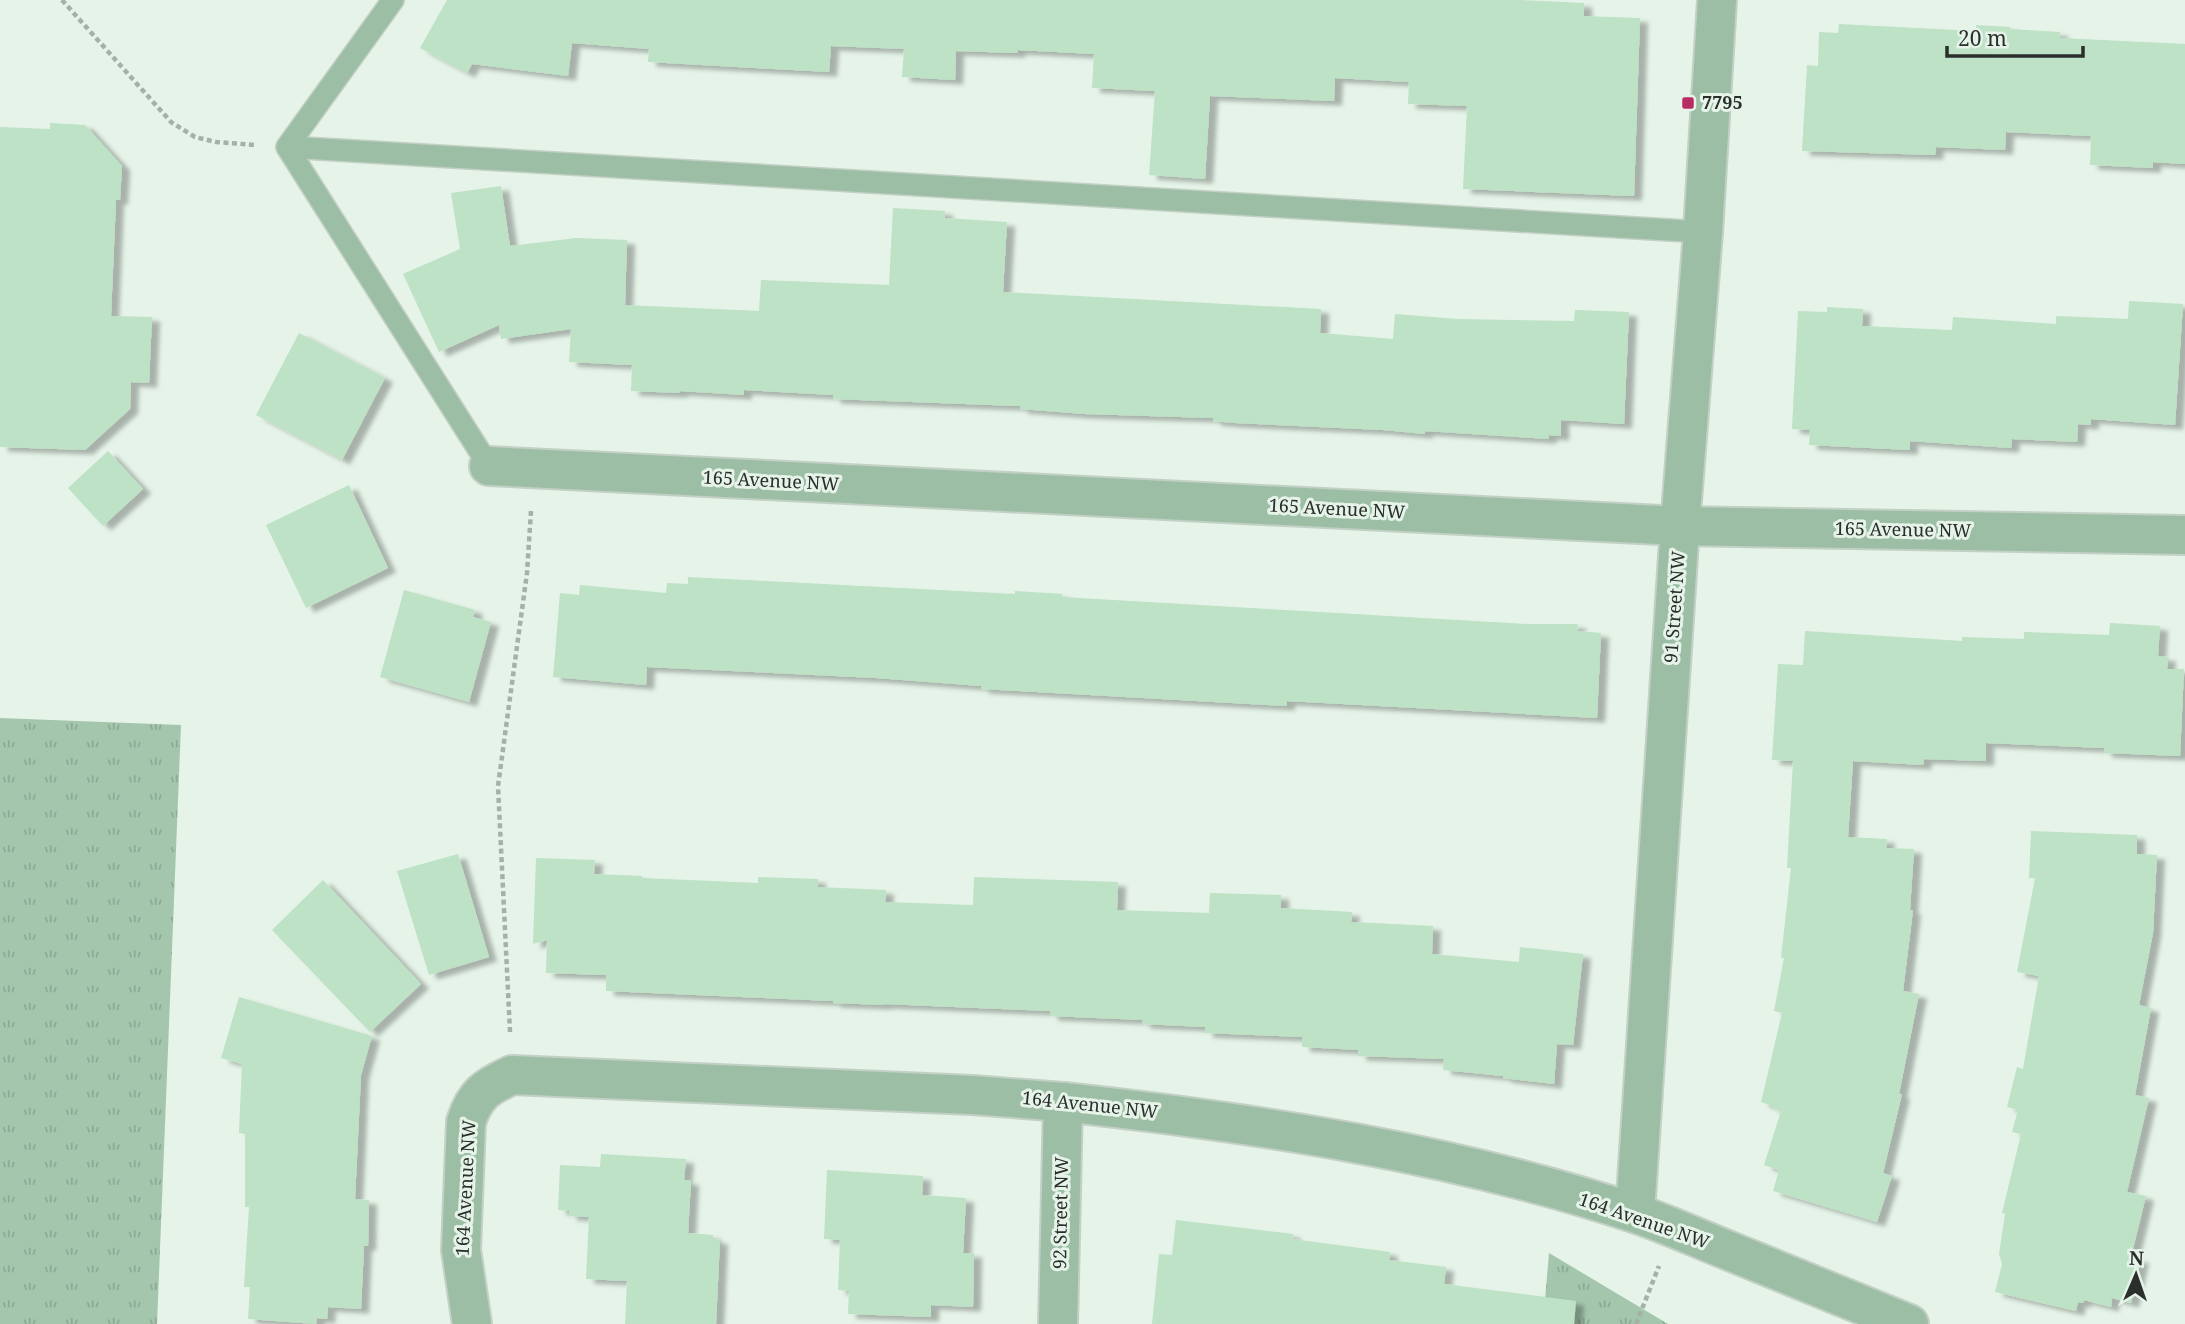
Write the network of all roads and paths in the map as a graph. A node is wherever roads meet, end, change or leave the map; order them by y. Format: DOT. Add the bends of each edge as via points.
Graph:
graph roads {
  1 [pos="62,0"];
  2 [pos="393,0"];
  3 [pos="1717,0"];
  4 [pos="287,147"];
  5 [pos="1703,232"];
  6 [pos="489,466"];
  7 [pos="533,469"];
  8 [pos="1681,526"];
  9 [pos="2185,535"];
  10 [pos="512,1075"];
  11 [pos="1063,1102"];
  12 [pos="1635,1213"];
  13 [pos="1673,1229"];
  14 [pos="472,1324"];
  15 [pos="1058,1324"];
  16 [pos="1636,1324"];
  17 [pos="1909,1324"];
  1 -- 4 [label="path" via="181,129 216,142"];
  2 -- 4 [label="lane"];
  3 -- 5 [label="street, 91 Street NW"];
  4 -- 5 [label="lane"];
  4 -- 6 [label="lane"];
  5 -- 8 [label="street, 91 Street NW"];
  6 -- 7 [label="street, 165 Avenue NW"];
  7 -- 8 [label="street, 165 Avenue NW"];
  7 -- 10 [label="path" via="527,573 498,786"];
  8 -- 9 [label="street, 165 Avenue NW"];
  8 -- 12 [label="street, 91 Street NW"];
  10 -- 11 [label="street, 164 Avenue NW"];
  10 -- 14 [label="street, 164 Avenue NW" via="488,1086 472,1103 466,1122 461,1251"];
  11 -- 12 [label="street, 164 Avenue NW" via="1169,1113 1391,1148"];
  11 -- 15 [label="street, 92 Street NW"];
  12 -- 13 [label="street, 164 Avenue NW"];
  13 -- 16 [label="path"];
  13 -- 17 [label="street, 164 Avenue NW"];
}
